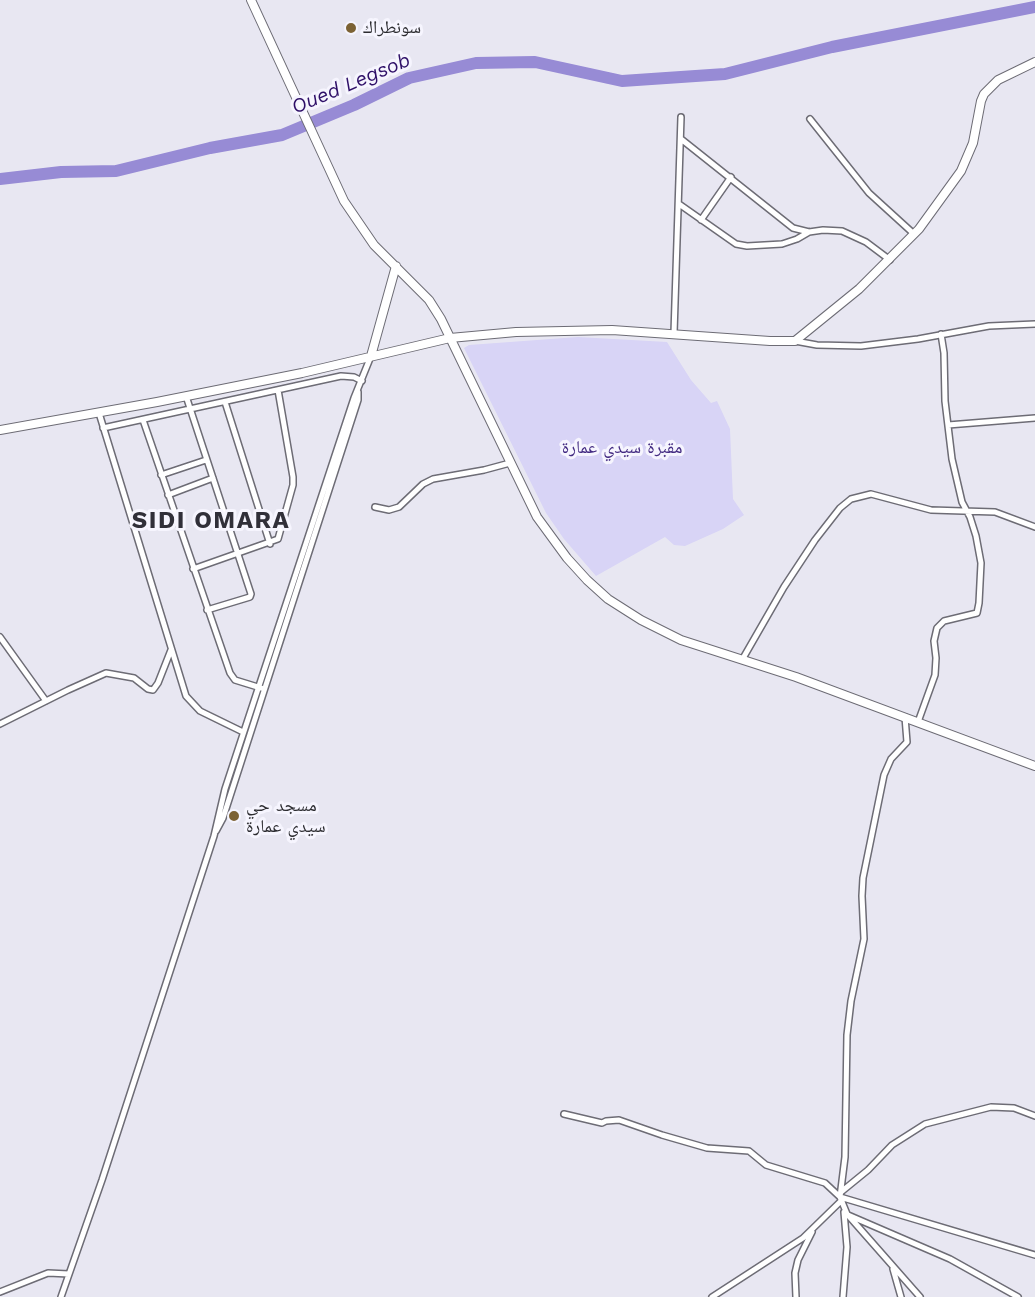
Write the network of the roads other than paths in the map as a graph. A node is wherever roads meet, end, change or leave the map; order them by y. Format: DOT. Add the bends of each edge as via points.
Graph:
graph roads {
  1 [pos="251,0"];
  2 [pos="1035,62"];
  3 [pos="681,117"];
  4 [pos="810,119"];
  5 [pos="681,139"];
  6 [pos="731,177"];
  7 [pos="679,204"];
  8 [pos="701,220"];
  9 [pos="809,232"];
  10 [pos="914,234"];
  11 [pos="890,260"];
  12 [pos="396,266"];
  13 [pos="1035,324"];
  14 [pos="674,333"];
  15 [pos="941,334"];
  16 [pos="450,338"];
  17 [pos="795,341"];
  18 [pos="371,356"];
  19 [pos="341,363"];
  20 [pos="302,373"];
  21 [pos="341,376"];
  22 [pos="362,381"];
  23 [pos="305,384"];
  24 [pos="278,390"];
  25 [pos="186,396"];
  26 [pos="225,402"];
  27 [pos="190,410"];
  28 [pos="99,413"];
  29 [pos="1035,418"];
  30 [pos="142,420"];
  31 [pos="948,425"];
  32 [pos="103,428"];
  33 [pos="0,430"];
  34 [pos="206,460"];
  35 [pos="510,463"];
  36 [pos="161,475"];
  37 [pos="213,478"];
  38 [pos="168,495"];
  39 [pos="375,507"];
  40 [pos="967,512"];
  41 [pos="1035,527"];
  42 [pos="270,543"];
  43 [pos="238,553"];
  44 [pos="193,569"];
  45 [pos="207,610"];
  46 [pos="0,636"];
  47 [pos="171,649"];
  48 [pos="742,660"];
  49 [pos="261,688"];
  50 [pos="46,701"];
  51 [pos="905,717"];
  52 [pos="918,722"];
  53 [pos="0,724"];
  54 [pos="243,732"];
  55 [pos="1035,766"];
  56 [pos="214,836"];
  57 [pos="564,1114"];
  58 [pos="1035,1116"];
  59 [pos="842,1200"];
  60 [pos="847,1214"];
  61 [pos="815,1226"];
  62 [pos="1035,1256"];
  63 [pos="893,1268"];
  64 [pos="69,1274"];
  65 [pos="0,1292"];
  66 [pos="61,1297"];
  67 [pos="712,1297"];
  68 [pos="796,1297"];
  69 [pos="843,1297"];
  70 [pos="901,1297"];
  71 [pos="920,1297"];
  72 [pos="1018,1297"];
  1 -- 12 [label="main road" via="340,194 374,245"];
  2 -- 10 [label="main road" via="998,80 984,94 973,143 961,171"];
  3 -- 5 [label="street"];
  4 -- 10 [label="street" via="869,193"];
  5 -- 6 [label="street"];
  5 -- 7 [label="street"];
  6 -- 8 [label="street"];
  6 -- 9 [label="street" via="793,228"];
  7 -- 8 [label="street"];
  7 -- 14 [label="street"];
  8 -- 9 [label="street" via="736,244 747,246 782,244"];
  9 -- 11 [label="street" via="842,231"];
  10 -- 11 [label="main road"];
  11 -- 17 [label="main road"];
  12 -- 16 [label="main road" via="429,300"];
  12 -- 18 [label="main road"];
  13 -- 15 [label="street"];
  14 -- 16 [label="main road" via="560,330"];
  14 -- 17 [label="main road"];
  15 -- 17 [label="street" via="861,346"];
  15 -- 31 [label="street"];
  16 -- 18 [label="main road"];
  16 -- 35 [label="main road"];
  18 -- 19 [label="main road"];
  18 -- 22 [label="street"];
  19 -- 20 [label="main road"];
  19 -- 21 [label="street"];
  20 -- 23 [label="street"];
  20 -- 25 [label="main road"];
  21 -- 22 [label="street"];
  21 -- 23 [label="street"];
  22 -- 49 [label="street"];
  23 -- 24 [label="street"];
  24 -- 26 [label="street"];
  24 -- 42 [label="street" via="293,485 278,540"];
  25 -- 27 [label="street"];
  25 -- 28 [label="main road"];
  26 -- 27 [label="street"];
  26 -- 42 [label="street"];
  27 -- 30 [label="street"];
  27 -- 34 [label="street"];
  28 -- 32 [label="street"];
  28 -- 33 [label="main road"];
  29 -- 31 [label="street"];
  30 -- 32 [label="street"];
  30 -- 36 [label="street"];
  31 -- 40 [label="street" via="952,459"];
  32 -- 47 [label="street"];
  34 -- 36 [label="street"];
  34 -- 37 [label="street"];
  35 -- 39 [label="street" via="433,479 399,507"];
  35 -- 48 [label="main road" via="551,538 608,599 660,631"];
  36 -- 38 [label="street"];
  37 -- 38 [label="street"];
  37 -- 43 [label="street"];
  38 -- 44 [label="street"];
  40 -- 41 [label="street" via="1002,513"];
  40 -- 48 [label="street" via="931,510 871,494 851,499 815,540"];
  40 -- 52 [label="street" via="981,563 978,610 944,621 937,628 935,675"];
  42 -- 43 [label="street"];
  43 -- 44 [label="street"];
  43 -- 45 [label="street" via="251,596"];
  44 -- 45 [label="street"];
  45 -- 49 [label="street" via="232,678"];
  46 -- 50 [label="street"];
  47 -- 50 [label="street" via="153,690 134,678 110,673"];
  47 -- 54 [label="street" via="184,691 194,706"];
  48 -- 51 [label="main road"];
  49 -- 54 [label="street"];
  49 -- 56 [label="street" via="224,818"];
  50 -- 53 [label="street"];
  51 -- 52 [label="main road"];
  51 -- 59 [label="street" via="906,742 891,759 884,776 863,878 864,939 847,1035"];
  52 -- 55 [label="main road"];
  54 -- 56 [label="street"];
  56 -- 64 [label="street"];
  57 -- 59 [label="street" via="602,1123 620,1120 707,1148 749,1151 766,1165 825,1183"];
  58 -- 59 [label="street" via="1014,1108 991,1107 925,1124 892,1145"];
  59 -- 60 [label="street"];
  59 -- 61 [label="street"];
  59 -- 62 [label="street"];
  59 -- 69 [label="street" via="847,1247"];
  60 -- 63 [label="street"];
  60 -- 72 [label="street" via="950,1259"];
  61 -- 67 [label="street" via="803,1238"];
  61 -- 68 [label="street" via="798,1260"];
  63 -- 70 [label="street"];
  63 -- 71 [label="street"];
  64 -- 65 [label="street" via="48,1273"];
  64 -- 66 [label="street"];
}
